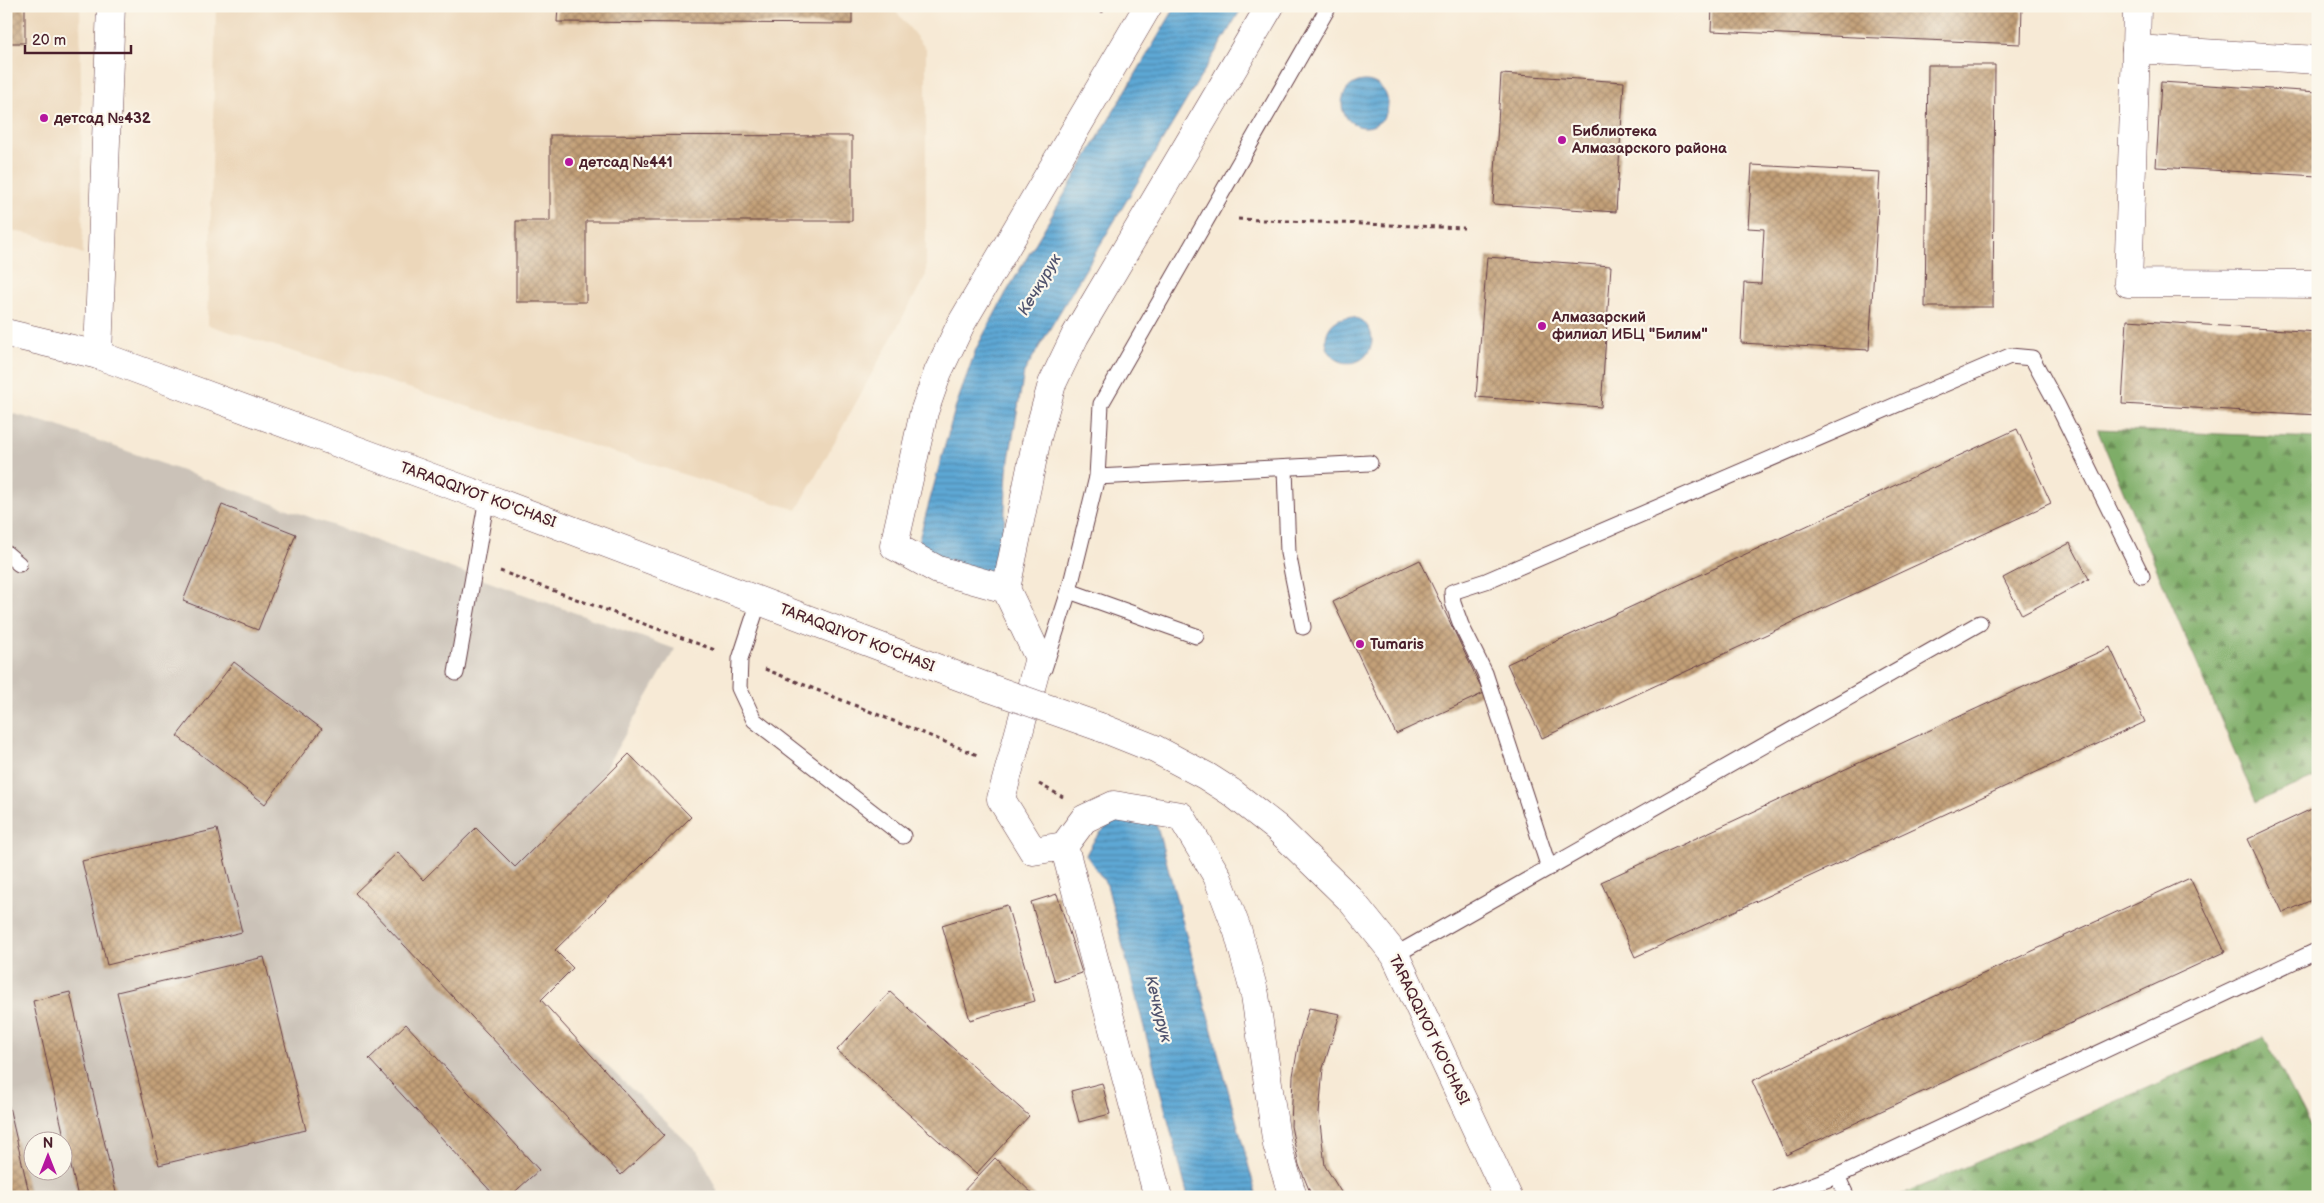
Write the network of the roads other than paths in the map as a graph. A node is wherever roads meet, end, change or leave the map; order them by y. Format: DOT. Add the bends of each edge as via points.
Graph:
graph roads {
  1 [pos="110,6"];
  2 [pos="1148,6"];
  3 [pos="1270,6"];
  4 [pos="1329,6"];
  5 [pos="2137,6"];
  6 [pos="2136,48"];
  7 [pos="2318,60"];
  8 [pos="2318,284"];
  9 [pos="6,333"];
  10 [pos="98,355"];
  11 [pos="1370,463"];
  12 [pos="1285,468"];
  13 [pos="1097,477"];
  14 [pos="487,498"];
  15 [pos="6,553"];
  16 [pos="18,564"];
  17 [pos="2142,576"];
  18 [pos="1006,589"];
  19 [pos="1069,591"];
  20 [pos="760,601"];
  21 [pos="1980,623"];
  22 [pos="1303,627"];
  23 [pos="1196,636"];
  24 [pos="456,673"];
  25 [pos="1034,703"];
  26 [pos="903,836"];
  27 [pos="1064,846"];
  28 [pos="1549,868"];
  29 [pos="2318,950"];
  30 [pos="1396,955"];
  31 [pos="1837,1176"];
  32 [pos="1158,1197"];
  33 [pos="1293,1197"];
  34 [pos="1508,1197"];
  35 [pos="1779,1197"];
  36 [pos="1847,1197"];
  1 -- 10 [label="street"];
  2 -- 18 [label="street" via="961,324 938,372 924,412 894,546 938,570"];
  3 -- 18 [label="street" via="1075,336 1052,384 1037,438"];
  4 -- 13 [label="lane" via="1101,404"];
  5 -- 6 [label="street"];
  6 -- 7 [label="street"];
  6 -- 8 [label="street" via="2128,283"];
  9 -- 10 [label="street, TARAQQIYOT KO'CHASI"];
  10 -- 14 [label="street, TARAQQIYOT KO'CHASI"];
  11 -- 12 [label="lane"];
  12 -- 13 [label="lane"];
  12 -- 22 [label="lane" via="1288,553"];
  13 -- 19 [label="lane"];
  14 -- 20 [label="street, TARAQQIYOT KO'CHASI"];
  14 -- 24 [label="lane"];
  15 -- 16 [label="lane"];
  17 -- 28 [label="lane" via="2032,358 2010,356 1486,581 1452,592 1461,625 1485,673"];
  18 -- 27 [label="street" via="1039,658 1001,800 1032,851"];
  19 -- 23 [label="lane"];
  19 -- 25 [label="lane"];
  20 -- 25 [label="street, TARAQQIYOT KO'CHASI, bridge"];
  20 -- 26 [label="lane" via="740,659 739,688 754,720"];
  21 -- 28 [label="lane"];
  25 -- 30 [label="street, TARAQQIYOT KO'CHASI, bridge" via="1154,749 1198,771 1254,809 1325,872"];
  27 -- 32 [label="street"];
  27 -- 33 [label="street" via="1084,819 1114,805 1181,816 1217,876 1238,932 1255,995 1278,1145"];
  28 -- 30 [label="lane"];
  29 -- 31 [label="lane"];
  30 -- 34 [label="street, TARAQQIYOT KO'CHASI"];
  31 -- 35 [label="lane"];
  31 -- 36 [label="lane"];
}
